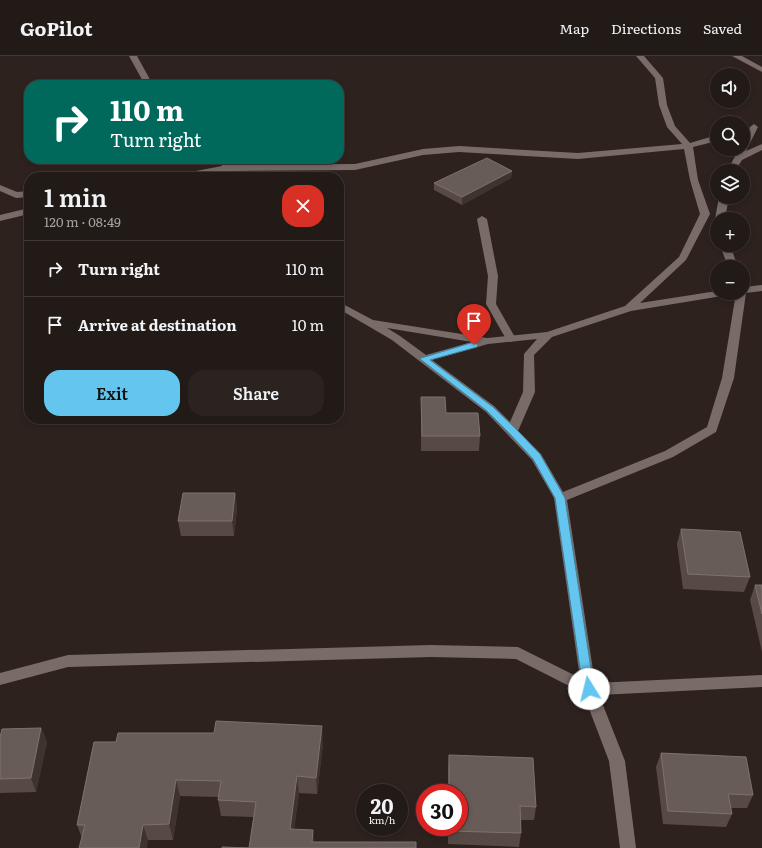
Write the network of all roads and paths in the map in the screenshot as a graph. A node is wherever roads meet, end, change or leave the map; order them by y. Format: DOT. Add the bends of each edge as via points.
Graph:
graph roads {
  1 [pos="132,56"];
  2 [pos="640,56"];
  3 [pos="736,56"];
  4 [pos="762,70"];
  5 [pos="145,80"];
  6 [pos="758,127"];
  7 [pos="750,139"];
  8 [pos="710,140"];
  9 [pos="688,146"];
  10 [pos="762,147"];
  11 [pos="738,158"];
  12 [pos="735,164"];
  13 [pos="230,172"];
  14 [pos="0,188"];
  15 [pos="24,194"];
  16 [pos="16,195"];
  17 [pos="0,197"];
  18 [pos="24,199"];
  19 [pos="24,212"];
  20 [pos="0,218"];
  21 [pos="482,219"];
  22 [pos="762,288"];
  23 [pos="750,289"];
  24 [pos="710,295"];
  25 [pos="740,300"];
  26 [pos="344,308"];
  27 [pos="630,308"];
  28 [pos="344,312"];
  29 [pos="368,322"];
  30 [pos="548,335"];
  31 [pos="511,339"];
  32 [pos="486,341"];
  33 [pos="424,359"];
  34 [pos="512,431"];
  35 [pos="560,498"];
  36 [pos="0,679"];
  37 [pos="762,681"];
  38 [pos="589,689"];
  39 [pos="628,848"];
  1 -- 5 [label="street"];
  2 -- 9 [label="street" via="659,78 663,105 671,128"];
  3 -- 4 [label="street"];
  6 -- 7 [label="street"];
  8 -- 9 [label="street"];
  9 -- 13 [label="street" via="578,156 458,149 423,152 355,167"];
  9 -- 27 [label="street" via="694,180 705,214 683,258"];
  10 -- 11 [label="street"];
  11 -- 12 [label="street"];
  14 -- 16 [label="street"];
  15 -- 16 [label="street"];
  16 -- 17 [label="street"];
  16 -- 18 [label="street"];
  19 -- 20 [label="street"];
  21 -- 31 [label="street" via="493,276 491,304"];
  22 -- 23 [label="street"];
  24 -- 27 [label="street"];
  25 -- 35 [label="street" via="728,378 712,429 669,454"];
  26 -- 29 [label="street"];
  27 -- 30 [label="street"];
  28 -- 29 [label="street"];
  29 -- 32 [label="street"];
  29 -- 33 [label="street" via="396,338"];
  30 -- 31 [label="street"];
  30 -- 34 [label="street" via="528,354 529,392"];
  31 -- 32 [label="street"];
  32 -- 33 [label="street"];
  33 -- 34 [label="street" via="490,409"];
  34 -- 35 [label="street" via="537,456"];
  35 -- 38 [label="street"];
  36 -- 38 [label="street" via="68,661 431,651 518,653"];
  37 -- 38 [label="street"];
  38 -- 39 [label="street" via="617,761"];
}
